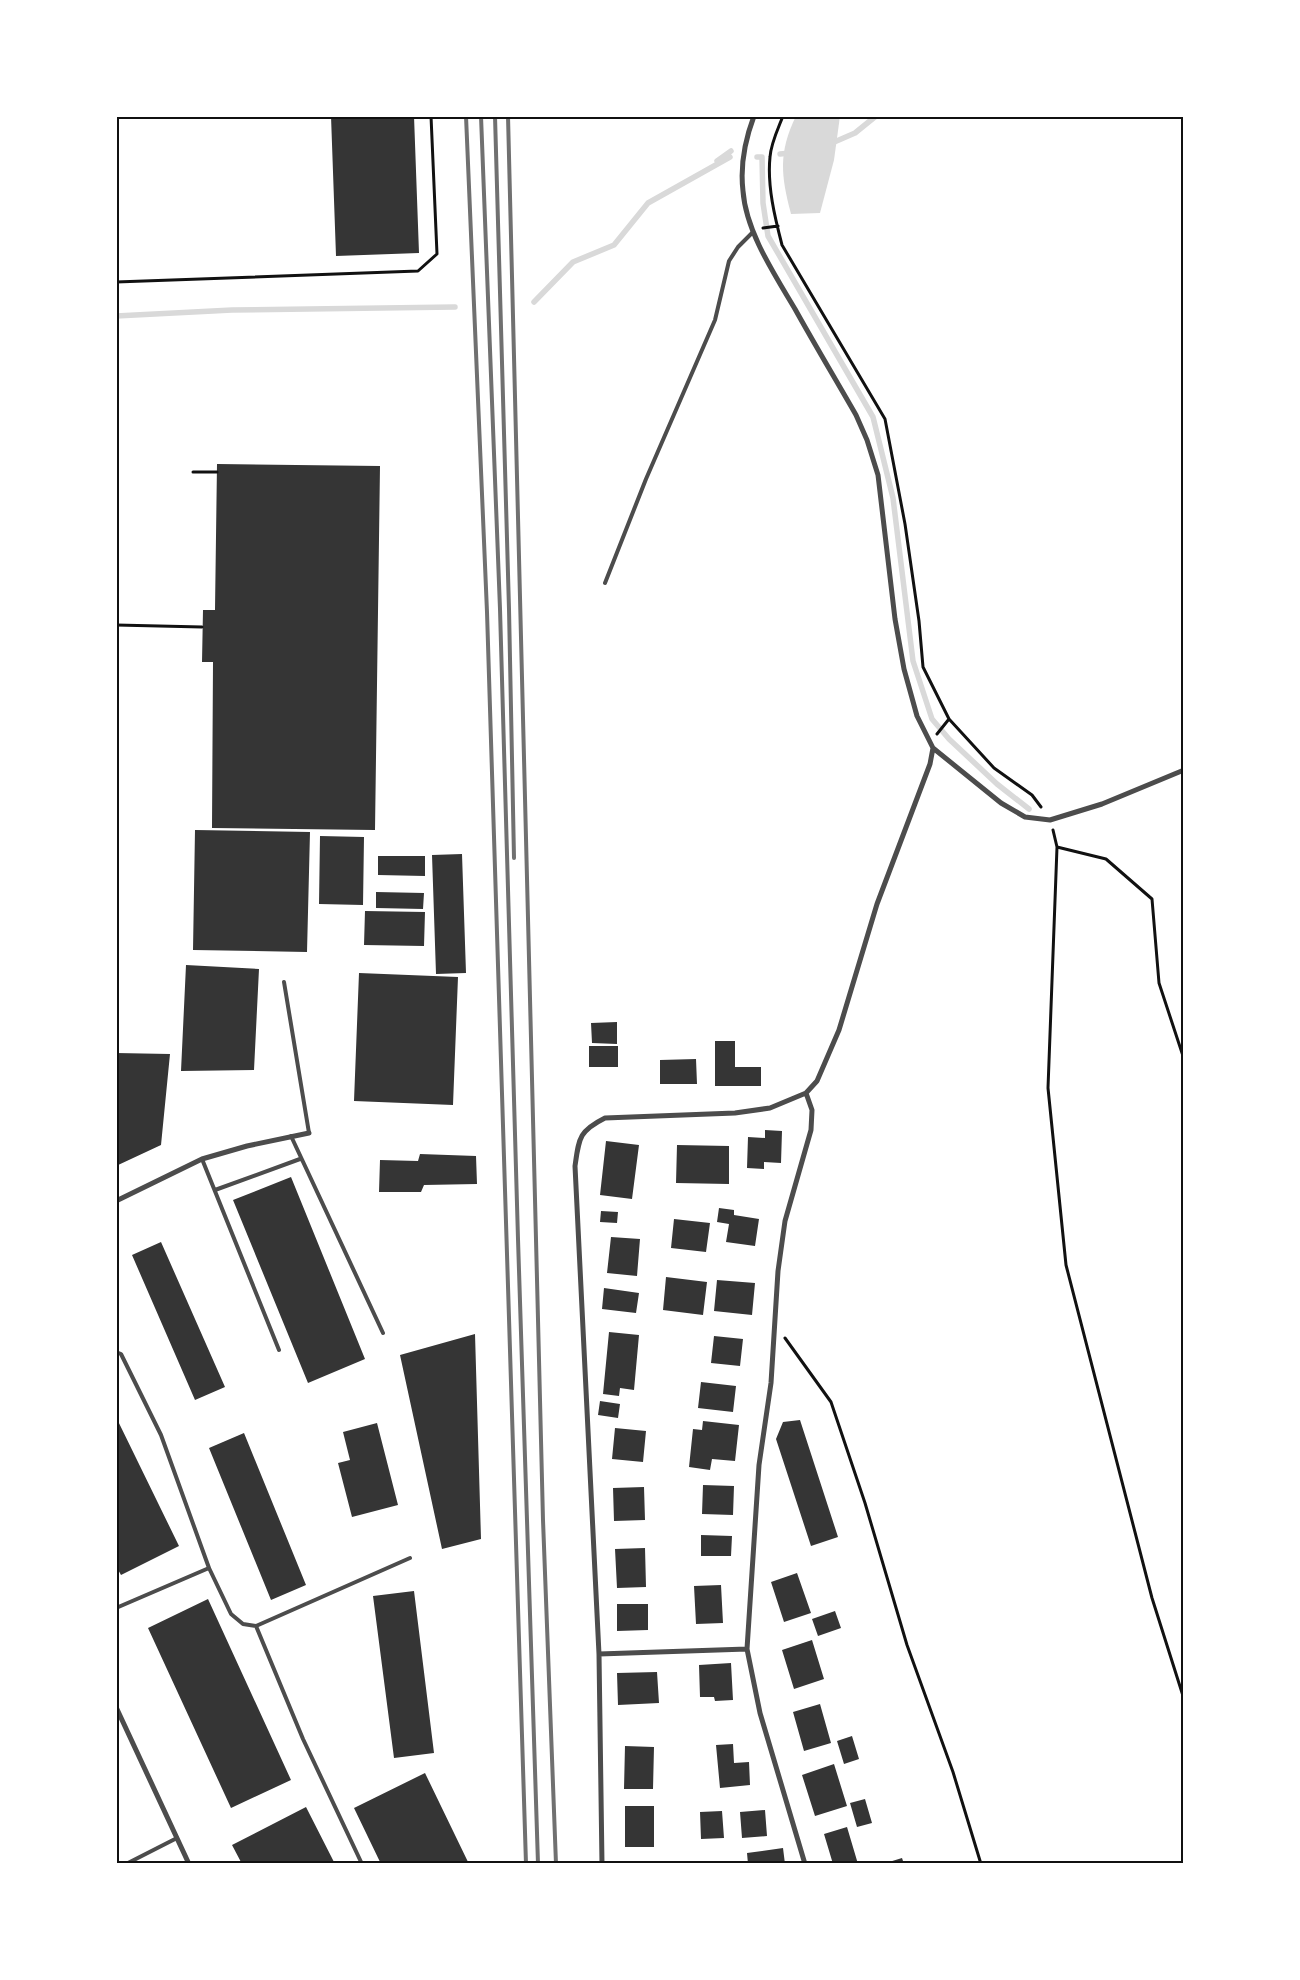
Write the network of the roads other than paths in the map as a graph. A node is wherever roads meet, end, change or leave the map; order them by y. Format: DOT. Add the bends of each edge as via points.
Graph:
graph roads {
  1 [pos="754,116"];
  2 [pos="753,232"];
  3 [pos="605,583"];
  4 [pos="931,745"];
  5 [pos="1184,770"];
  6 [pos="284,982"];
  7 [pos="806,1093"];
  8 [pos="309,1133"];
  9 [pos="291,1136"];
  10 [pos="202,1159"];
  11 [pos="300,1159"];
  12 [pos="215,1190"];
  13 [pos="116,1201"];
  14 [pos="383,1333"];
  15 [pos="279,1350"];
  16 [pos="116,1352"];
  17 [pos="410,1558"];
  18 [pos="209,1568"];
  19 [pos="116,1608"];
  20 [pos="256,1626"];
  21 [pos="748,1649"];
  22 [pos="599,1654"];
  23 [pos="116,1707"];
  24 [pos="177,1838"];
  25 [pos="126,1864"];
  26 [pos="188,1864"];
  27 [pos="362,1864"];
  28 [pos="602,1864"];
  29 [pos="805,1864"];
  1 -- 2 [label="street" via="748,131 742,192"];
  2 -- 3 [label="lane" via="729,261 715,320"];
  2 -- 4 [label="street" via="867,440 878,475 904,668 917,716"];
  4 -- 5 [label="street" via="1001,803 1025,816 1050,820 1102,804"];
  4 -- 7 [label="street" via="930,764 877,904 839,1030 817,1081"];
  6 -- 8 [label="lane"];
  7 -- 21 [label="street" via="812,1110 811,1130 785,1222 778,1271 771,1383 759,1465"];
  7 -- 22 [label="street" via="770,1108 735,1113 605,1118 590,1125 578,1146 576,1176"];
  8 -- 9 [label="street"];
  9 -- 10 [label="street"];
  9 -- 11 [label="lane"];
  10 -- 12 [label="lane"];
  10 -- 13 [label="street"];
  11 -- 12 [label="lane"];
  11 -- 14 [label="lane"];
  12 -- 15 [label="lane"];
  16 -- 18 [label="lane" via="120,1354 161,1435"];
  17 -- 20 [label="lane"];
  18 -- 19 [label="lane"];
  18 -- 20 [label="lane" via="230,1614 242,1624"];
  20 -- 27 [label="lane" via="303,1740"];
  21 -- 22 [label="street"];
  21 -- 29 [label="street" via="760,1713"];
  22 -- 28 [label="street"];
  23 -- 24 [label="street"];
  24 -- 25 [label="lane"];
  24 -- 26 [label="street"];
}
